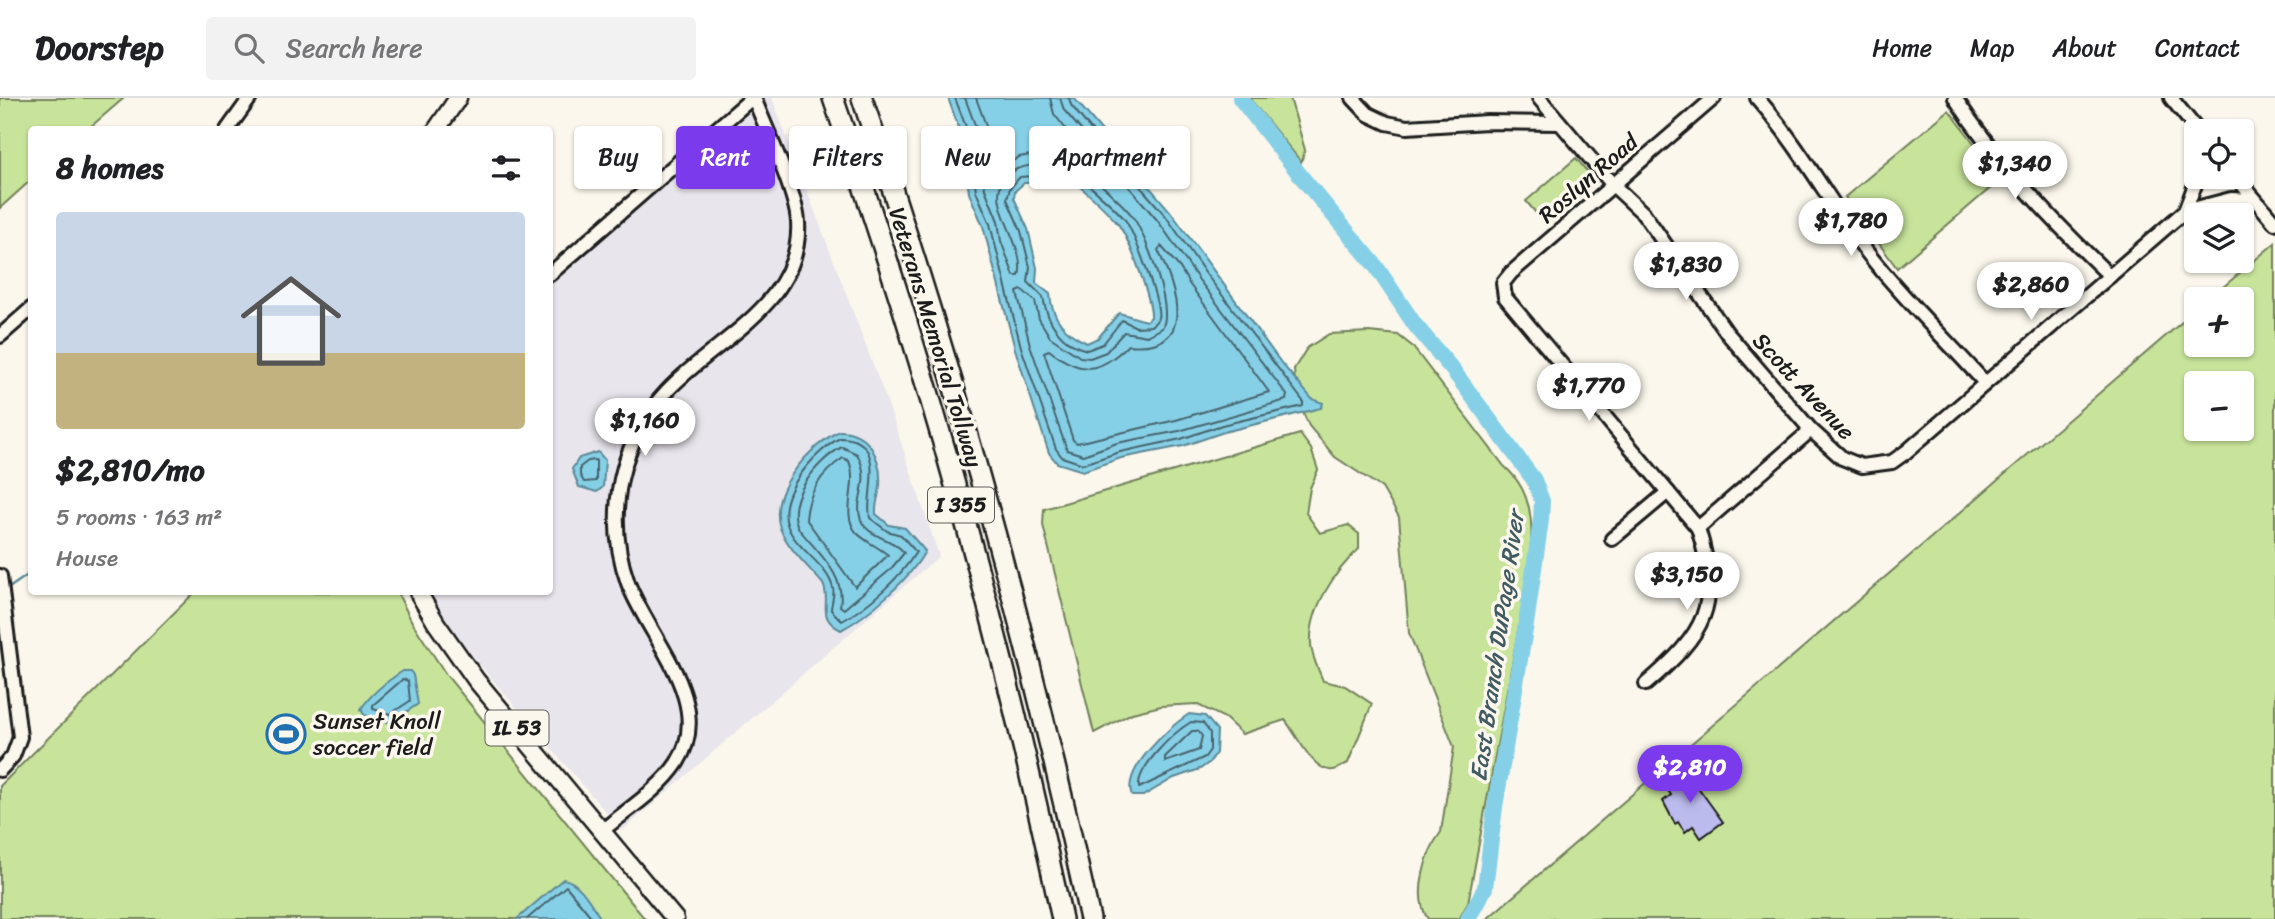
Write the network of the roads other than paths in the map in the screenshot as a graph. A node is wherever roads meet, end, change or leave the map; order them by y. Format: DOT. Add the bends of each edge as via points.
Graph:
graph roads {
  1 [pos="250,98"];
  2 [pos="458,98"];
  3 [pos="753,98"];
  4 [pos="832,98"];
  5 [pos="862,98"];
  6 [pos="1353,98"];
  7 [pos="1539,98"];
  8 [pos="1714,98"];
  9 [pos="1757,98"];
  10 [pos="1955,98"];
  11 [pos="2171,98"];
  12 [pos="2188,119"];
  13 [pos="1560,123"];
  14 [pos="230,126"];
  15 [pos="439,126"];
  16 [pos="1613,184"];
  17 [pos="2246,189"];
  18 [pos="2255,200"];
  19 [pos="2216,203"];
  20 [pos="2184,212"];
  21 [pos="2275,223"];
  22 [pos="553,271"];
  23 [pos="2110,276"];
  24 [pos="28,312"];
  25 [pos="0,336"];
  26 [pos="1985,383"];
  27 [pos="1811,430"];
  28 [pos="1668,492"];
  29 [pos="1699,528"];
  30 [pos="1612,539"];
  31 [pos="0,576"];
  32 [pos="420,595"];
  33 [pos="1646,684"];
  34 [pos="0,770"];
  35 [pos="603,830"];
  36 [pos="675,919"];
  37 [pos="1062,919"];
  38 [pos="1090,919"];
  1 -- 14 [label="street"];
  2 -- 15 [label="main road"];
  3 -- 22 [label="street"];
  3 -- 35 [label="street" via="794,203 797,239 791,265 772,298 665,392 628,453 617,505 620,554 637,605 680,684 688,721 684,746 668,773"];
  4 -- 37 [label="highway, Veterans Memorial Tollway / I 355" via="940,428 1031,772"];
  5 -- 38 [label="highway, Veterans Memorial Tollway / I 355" via="990,507 1057,768"];
  6 -- 13 [label="street" via="1368,114 1407,127"];
  7 -- 13 [label="street, Scott Avenue"];
  8 -- 16 [label="street, Roslyn Road"];
  9 -- 26 [label="street" via="1868,253"];
  10 -- 23 [label="street" via="2011,172"];
  11 -- 12 [label="street"];
  13 -- 16 [label="street, Scott Avenue"];
  16 -- 27 [label="street, Scott Avenue" via="1644,214 1727,333"];
  16 -- 28 [label="street, Roslyn Road" via="1511,273 1503,283 1505,298"];
  17 -- 18 [label="street"];
  18 -- 19 [label="street"];
  18 -- 21 [label="street"];
  20 -- 23 [label="street"];
  23 -- 26 [label="street"];
  24 -- 25 [label="street"];
  26 -- 27 [label="street, Scott Avenue" via="1899,457 1883,464 1862,466 1842,458"];
  27 -- 29 [label="street"];
  28 -- 29 [label="street"];
  28 -- 30 [label="street"];
  29 -- 33 [label="street" via="1710,585 1704,615 1687,646"];
  31 -- 34 [label="street" via="20,737 13,756"];
  32 -- 35 [label="main road, IL 53" via="476,680"];
  35 -- 36 [label="main road, IL 53"];
}
